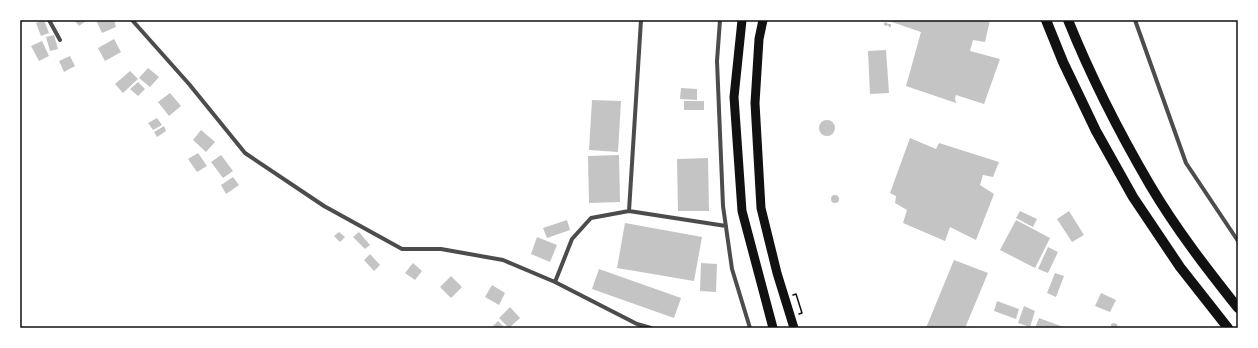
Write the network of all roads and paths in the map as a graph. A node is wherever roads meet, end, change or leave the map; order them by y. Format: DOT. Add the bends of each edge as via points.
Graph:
graph roads {
  1 [pos="49,20"];
  2 [pos="132,20"];
  3 [pos="641,20"];
  4 [pos="720,20"];
  5 [pos="742,20"];
  6 [pos="763,20"];
  7 [pos="1046,20"];
  8 [pos="1068,20"];
  9 [pos="1134,20"];
  10 [pos="60,40"];
  11 [pos="629,211"];
  12 [pos="726,226"];
  13 [pos="1238,241"];
  14 [pos="555,282"];
  15 [pos="796,294"];
  16 [pos="1238,308"];
  17 [pos="802,313"];
  18 [pos="637,326"];
  19 [pos="651,328"];
  20 [pos="750,328"];
  21 [pos="773,328"];
  22 [pos="794,328"];
  23 [pos="1228,328"];
  1 -- 10 [label="street"];
  2 -- 14 [label="street" via="245,153 324,206 402,249 441,249 503,260"];
  3 -- 11 [label="street"];
  4 -- 12 [label="street" via="717,61"];
  5 -- 21 [label="highway" via="734,97 742,211"];
  6 -- 22 [label="highway" via="759,39 755,103 761,208"];
  7 -- 23 [label="highway" via="1062,62 1096,131 1133,197 1180,267"];
  8 -- 16 [label="highway" via="1112,116 1151,186 1194,252"];
  9 -- 13 [label="street" via="1186,164"];
  11 -- 12 [label="street"];
  11 -- 14 [label="street" via="592,218 572,239"];
  12 -- 20 [label="street" via="732,269"];
  14 -- 18 [label="street"];
  15 -- 17 [label="path"];
  18 -- 19 [label="street"];
}
